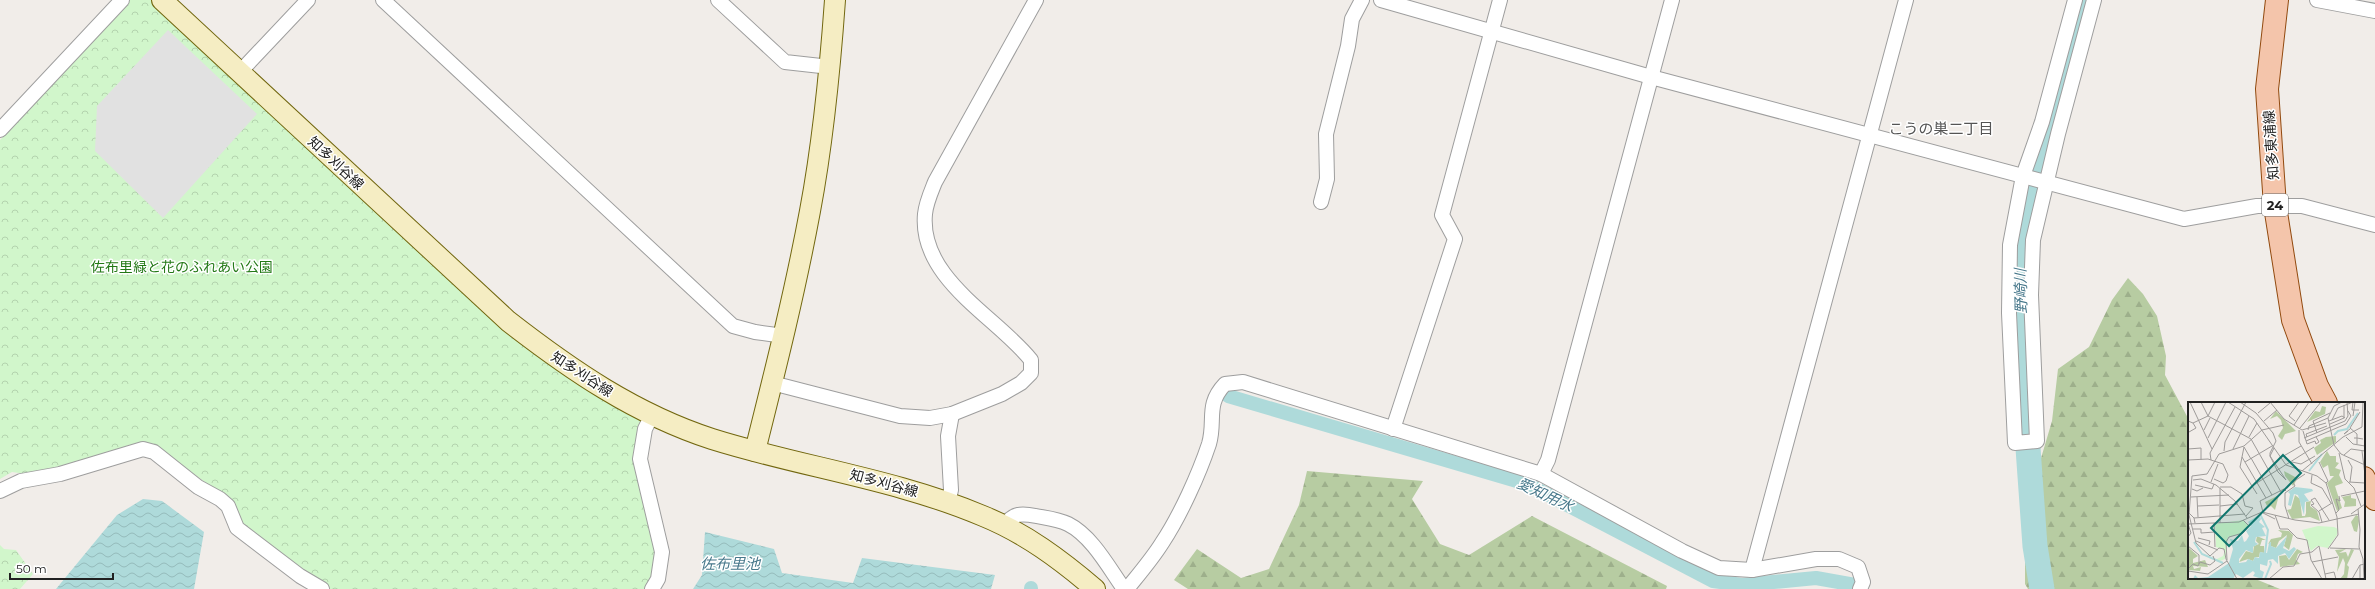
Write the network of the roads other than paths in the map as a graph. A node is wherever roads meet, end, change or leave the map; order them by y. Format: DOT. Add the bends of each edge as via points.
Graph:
graph roads {
  1 [pos="122,0"];
  2 [pos="162,0"];
  3 [pos="308,0"];
  4 [pos="383,0"];
  5 [pos="718,0"];
  6 [pos="835,0"];
  7 [pos="1036,0"];
  8 [pos="1362,0"];
  9 [pos="1381,0"];
  10 [pos="1500,0"];
  11 [pos="1672,0"];
  12 [pos="1906,0"];
  13 [pos="2075,0"];
  14 [pos="2094,0"];
  15 [pos="2277,0"];
  16 [pos="2316,0"];
  17 [pos="2375,11"];
  18 [pos="1491,32"];
  19 [pos="830,66"];
  20 [pos="238,73"];
  21 [pos="1652,77"];
  22 [pos="0,130"];
  23 [pos="1869,134"];
  24 [pos="2026,176"];
  25 [pos="2047,182"];
  26 [pos="1321,202"];
  27 [pos="2275,206"];
  28 [pos="2375,225"];
  29 [pos="784,336"];
  30 [pos="772,383"];
  31 [pos="2325,402"];
  32 [pos="952,414"];
  33 [pos="652,415"];
  34 [pos="1393,429"];
  35 [pos="755,451"];
  36 [pos="1541,474"];
  37 [pos="2365,480"];
  38 [pos="0,491"];
  39 [pos="2375,499"];
  40 [pos="948,503"];
  41 [pos="1004,526"];
  42 [pos="1752,570"];
  43 [pos="322,589"];
  44 [pos="652,589"];
  45 [pos="1095,589"];
  46 [pos="1126,589"];
  47 [pos="1860,589"];
  1 -- 22 [label="street"];
  2 -- 20 [label="street, 知多刈谷線"];
  3 -- 20 [label="street"];
  4 -- 29 [label="street" via="733,326"];
  5 -- 19 [label="street" via="785,62"];
  6 -- 19 [label="street"];
  7 -- 32 [label="street" via="935,182 925,214 930,249 938,265 983,315 1021,348 1031,360 1031,373 1021,383 1002,394"];
  8 -- 26 [label="street" via="1352,19 1348,46 1326,134 1327,179"];
  9 -- 18 [label="street"];
  10 -- 18 [label="street"];
  11 -- 21 [label="street"];
  12 -- 23 [label="street"];
  13 -- 24 [label="street"];
  14 -- 25 [label="street"];
  15 -- 27 [label="main road, 知多東浦線 / 24" via="2267,89"];
  16 -- 17 [label="street"];
  18 -- 21 [label="street"];
  18 -- 34 [label="street" via="1442,215 1455,239"];
  19 -- 29 [label="street" via="811,210"];
  20 -- 33 [label="street, 知多刈谷線" via="508,321 598,387"];
  21 -- 23 [label="street"];
  21 -- 36 [label="street" via="1548,460"];
  23 -- 24 [label="street"];
  23 -- 42 [label="street"];
  24 -- 25 [label="street"];
  24 -- 25 [label="street" via="2016,205 2009,263 2008,312 2015,443 2037,441 2031,266 2037,218"];
  25 -- 27 [label="street" via="2184,219 2256,206"];
  27 -- 28 [label="street" via="2302,206"];
  27 -- 31 [label="main road, 知多東浦線 / 24" via="2293,320"];
  29 -- 30 [label="street"];
  30 -- 32 [label="street" via="900,416 930,418"];
  30 -- 35 [label="street"];
  32 -- 40 [label="street" via="948,436 951,490"];
  33 -- 35 [label="street, 知多刈谷線" via="711,438"];
  33 -- 44 [label="street" via="645,429 640,459 662,552 658,579"];
  34 -- 36 [label="street"];
  34 -- 46 [label="street" via="1242,382 1225,384 1216,393 1212,406 1209,442 1181,510 1162,543"];
  35 -- 40 [label="street, 知多刈谷線" via="861,476"];
  36 -- 42 [label="street" via="1705,563 1719,568"];
  37 -- 39 [label="main road"];
  38 -- 43 [label="street" via="22,482 60,474 143,449 154,452 198,487 228,506 237,528 300,576"];
  40 -- 41 [label="street, 知多刈谷線"];
  41 -- 45 [label="street, 知多刈谷線" via="1056,557"];
  41 -- 46 [label="street" via="1016,514 1023,513 1069,525 1091,546"];
  42 -- 47 [label="street" via="1816,559 1839,559 1858,567 1863,582"];
}
